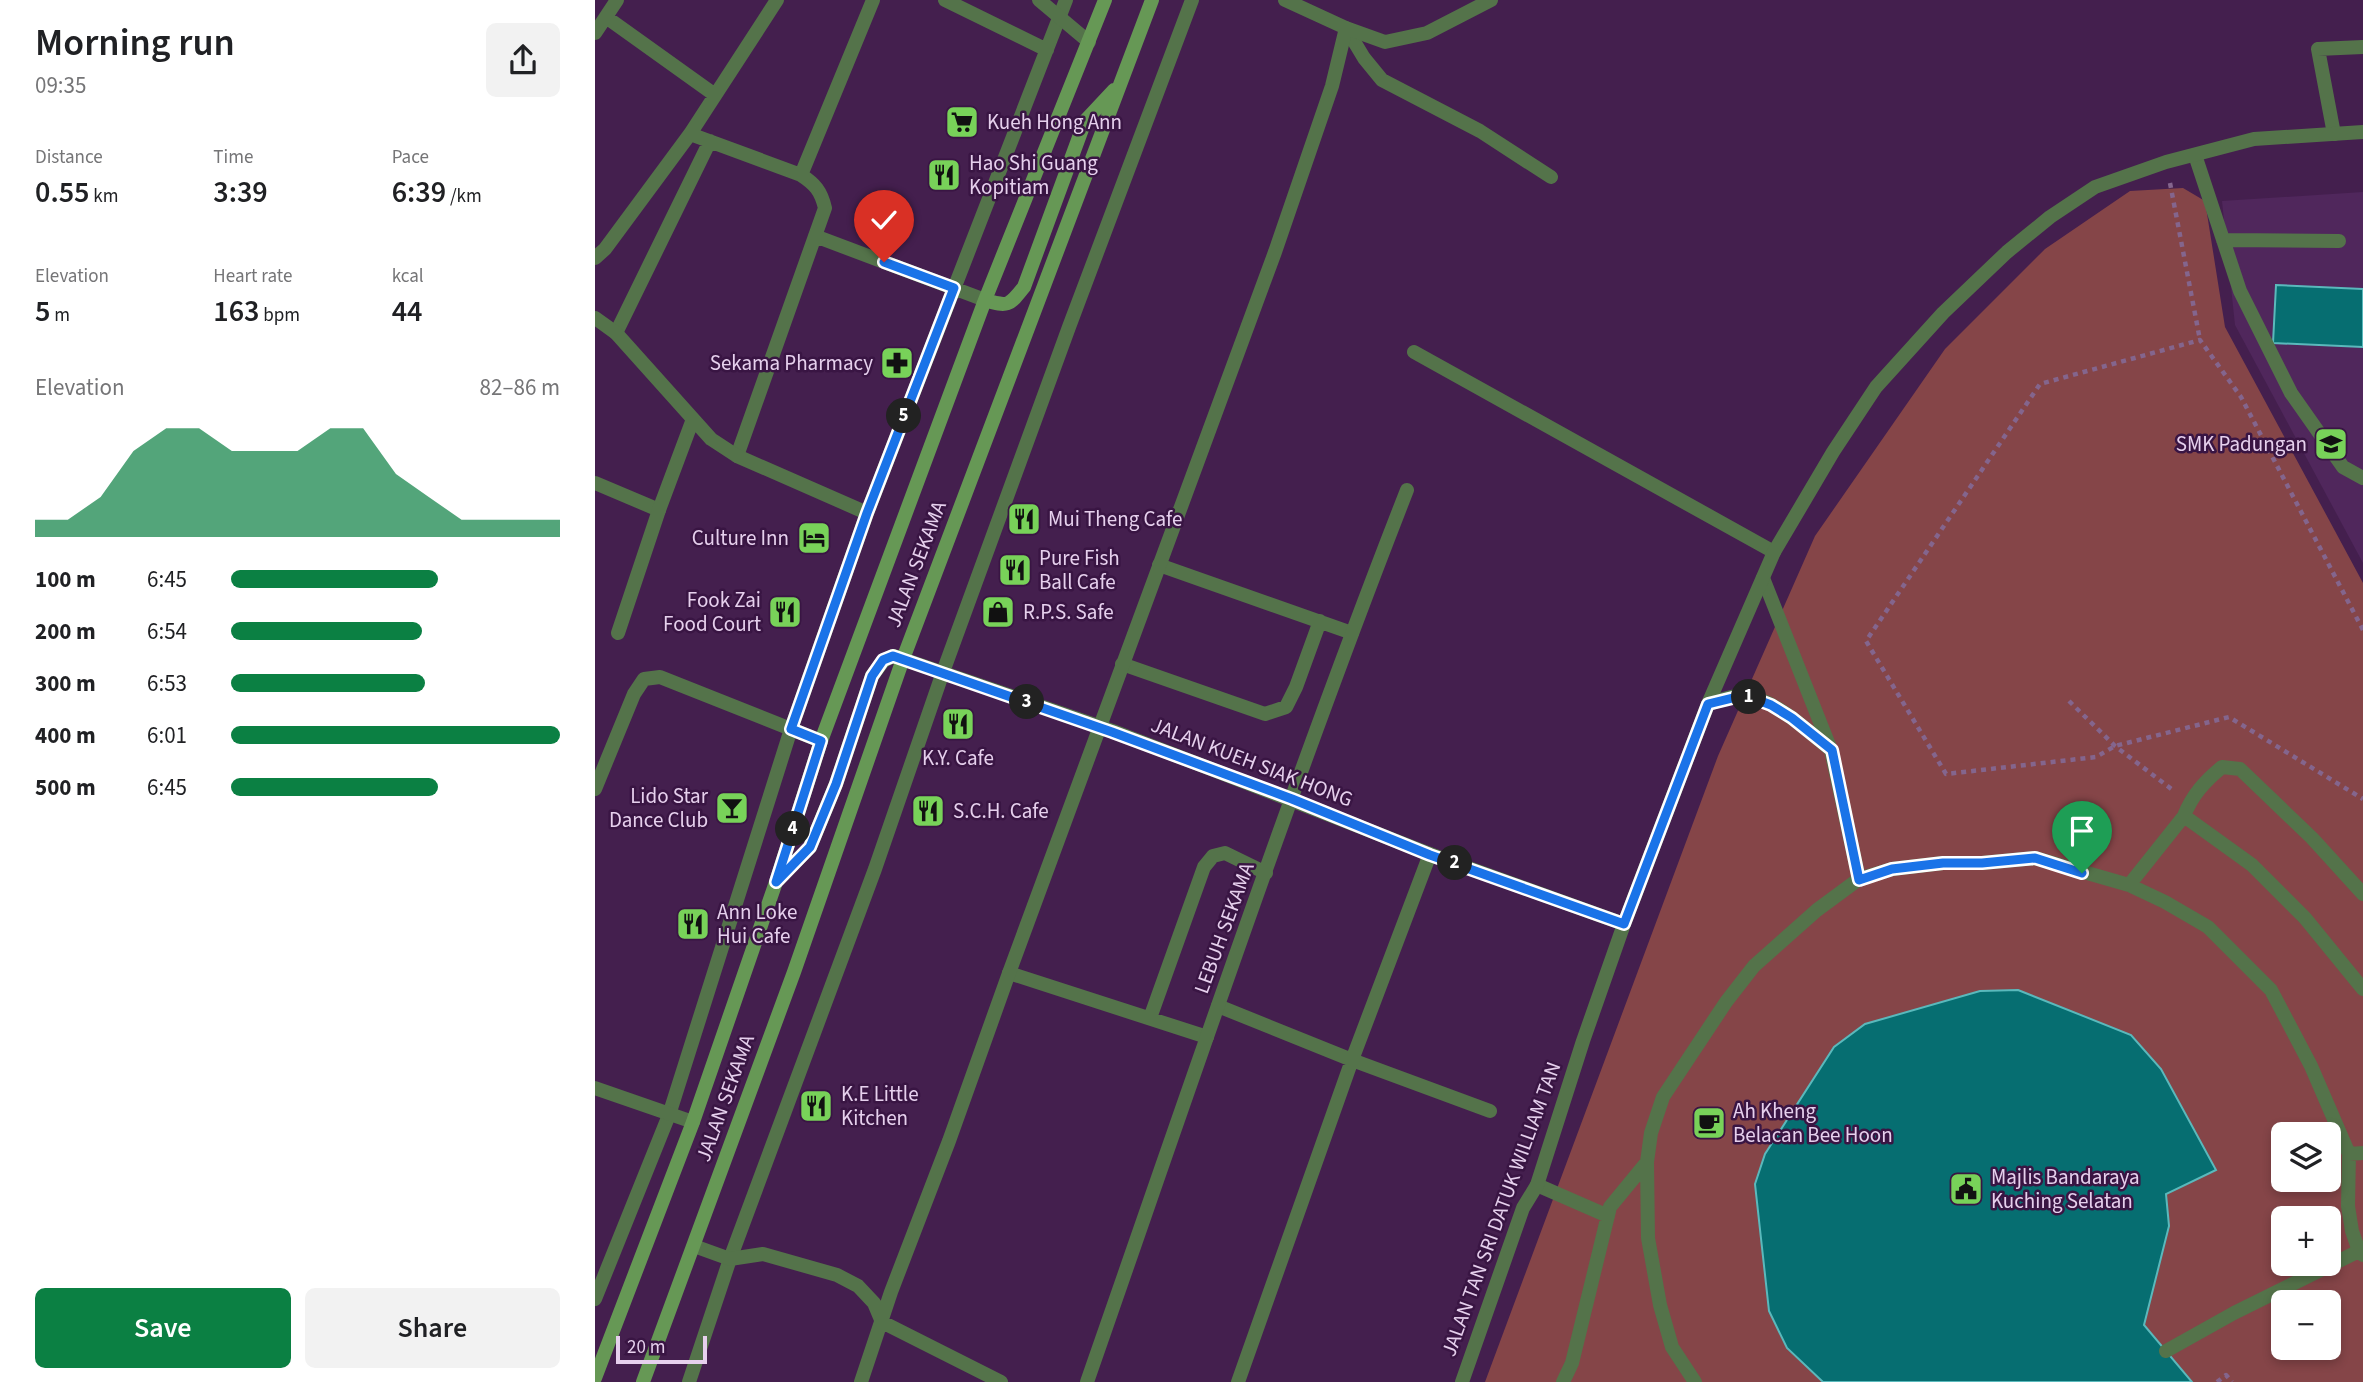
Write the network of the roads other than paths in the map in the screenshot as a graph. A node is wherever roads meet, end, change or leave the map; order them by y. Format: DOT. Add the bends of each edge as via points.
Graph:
graph roads {
  1 [pos="617,0"];
  2 [pos="777,0"];
  3 [pos="873,0"];
  4 [pos="945,0"];
  5 [pos="1038,0"];
  6 [pos="1066,0"];
  7 [pos="1105,0"];
  8 [pos="1152,0"];
  9 [pos="1192,0"];
  10 [pos="1285,0"];
  11 [pos="1491,0"];
  12 [pos="606,17"];
  13 [pos="1059,18"];
  14 [pos="1346,28"];
  15 [pos="595,33"];
  16 [pos="1089,42"];
  17 [pos="2363,47"];
  18 [pos="1047,50"];
  19 [pos="1120,84"];
  20 [pos="715,95"];
  21 [pos="2363,132"];
  22 [pos="689,134"];
  23 [pos="2334,134"];
  24 [pos="711,141"];
  25 [pos="2195,155"];
  26 [pos="801,175"];
  27 [pos="1551,177"];
  28 [pos="815,236"];
  29 [pos="2223,240"];
  30 [pos="2339,241"];
  31 [pos="595,258"];
  32 [pos="954,288"];
  33 [pos="985,300"];
  34 [pos="595,318"];
  35 [pos="616,333"];
  36 [pos="1414,352"];
  37 [pos="693,419"];
  38 [pos="737,457"];
  39 [pos="2363,478"];
  40 [pos="595,483"];
  41 [pos="1407,490"];
  42 [pos="659,510"];
  43 [pos="867,513"];
  44 [pos="1774,552"];
  45 [pos="1159,565"];
  46 [pos="1763,578"];
  47 [pos="1319,621"];
  48 [pos="618,633"];
  49 [pos="1352,633"];
  50 [pos="903,659"];
  51 [pos="1122,664"];
  52 [pos="943,672"];
  53 [pos="1708,704"];
  54 [pos="1099,727"];
  55 [pos="791,729"];
  56 [pos="821,741"];
  57 [pos="1832,750"];
  58 [pos="595,789"];
  59 [pos="1292,799"];
  60 [pos="2187,809"];
  61 [pos="1430,855"];
  62 [pos="1266,873"];
  63 [pos="1859,880"];
  64 [pos="776,882"];
  65 [pos="2129,885"];
  66 [pos="2363,894"];
  67 [pos="1624,924"];
  68 [pos="1009,972"];
  69 [pos="2363,989"];
  70 [pos="1218,1006"];
  71 [pos="1150,1018"];
  72 [pos="1207,1037"];
  73 [pos="1352,1060"];
  74 [pos="595,1088"];
  75 [pos="1490,1111"];
  76 [pos="669,1115"];
  77 [pos="693,1122"];
  78 [pos="2356,1154"];
  79 [pos="1647,1162"];
  80 [pos="1537,1185"];
  81 [pos="1608,1216"];
  82 [pos="694,1246"];
  83 [pos="2361,1253"];
  84 [pos="730,1259"];
  85 [pos="599,1278"];
  86 [pos="595,1299"];
  87 [pos="882,1322"];
  88 [pos="2166,1351"];
  89 [pos="595,1378"];
  90 [pos="643,1382"];
  91 [pos="689,1382"];
  92 [pos="861,1382"];
  93 [pos="1000,1382"];
  94 [pos="1087,1382"];
  95 [pos="1238,1382"];
  96 [pos="1462,1382"];
  97 [pos="1563,1382"];
  98 [pos="1695,1382"];
  1 -- 12 [label="street"];
  2 -- 20 [label="street"];
  3 -- 26 [label="street"];
  4 -- 18 [label="street"];
  5 -- 13 [label="street"];
  6 -- 13 [label="street"];
  7 -- 16 [label="main road, JALAN SEKAMA"];
  8 -- 19 [label="main road, JALAN SEKAMA"];
  9 -- 52 [label="street"];
  10 -- 14 [label="street"];
  11 -- 14 [label="street" via="1427,33 1385,42"];
  12 -- 15 [label="street"];
  12 -- 20 [label="street"];
  13 -- 16 [label="street"];
  13 -- 18 [label="street"];
  14 -- 27 [label="street" via="1382,80 1480,131"];
  14 -- 45 [label="street" via="1332,86 1275,252"];
  16 -- 33 [label="main road, JALAN SEKAMA"];
  17 -- 23 [label="street" via="2318,49"];
  18 -- 32 [label="street"];
  19 -- 33 [label="main road" via="1085,121 1024,287 1010,304"];
  19 -- 50 [label="main road, JALAN SEKAMA"];
  20 -- 22 [label="street"];
  21 -- 23 [label="street, JALAN TAN SRI DATUK WILLIAM TAN"];
  22 -- 24 [label="street"];
  22 -- 31 [label="street"];
  23 -- 25 [label="street, JALAN TAN SRI DATUK WILLIAM TAN" via="2254,139"];
  24 -- 26 [label="street"];
  24 -- 35 [label="street"];
  25 -- 29 [label="street"];
  25 -- 44 [label="street, JALAN TAN SRI DATUK WILLIAM TAN" via="2095,187 2007,252 1876,387"];
  26 -- 28 [label="street" via="813,183 825,208"];
  28 -- 32 [label="street"];
  28 -- 38 [label="street"];
  29 -- 30 [label="street"];
  29 -- 39 [label="street" via="2240,291 2291,393 2343,467"];
  32 -- 33 [label="street"];
  32 -- 43 [label="street"];
  33 -- 56 [label="main road, JALAN SEKAMA"];
  34 -- 35 [label="street"];
  35 -- 37 [label="street"];
  36 -- 44 [label="street"];
  37 -- 38 [label="street"];
  37 -- 42 [label="street"];
  38 -- 43 [label="street"];
  40 -- 42 [label="street"];
  41 -- 49 [label="street, LEBUH SEKAMA"];
  42 -- 48 [label="street"];
  43 -- 55 [label="street"];
  44 -- 46 [label="street, JALAN TAN SRI DATUK WILLIAM TAN"];
  45 -- 47 [label="street"];
  45 -- 51 [label="street"];
  46 -- 53 [label="street, JALAN TAN SRI DATUK WILLIAM TAN"];
  46 -- 57 [label="street"];
  47 -- 49 [label="street"];
  47 -- 51 [label="street" via="1286,708 1265,714"];
  49 -- 59 [label="street, LEBUH SEKAMA"];
  50 -- 52 [label="street, JALAN KUEH SIAK HONG"];
  50 -- 64 [label="main road" via="883,660 872,676 810,847"];
  50 -- 82 [label="main road, JALAN SEKAMA"];
  51 -- 54 [label="street"];
  52 -- 54 [label="street, JALAN KUEH SIAK HONG"];
  52 -- 84 [label="street"];
  53 -- 57 [label="street" via="1745,695 1792,718"];
  53 -- 67 [label="street, JALAN TAN SRI DATUK WILLIAM TAN"];
  54 -- 59 [label="street, JALAN KUEH SIAK HONG"];
  54 -- 68 [label="street"];
  55 -- 56 [label="street"];
  55 -- 58 [label="street" via="660,677 645,679 634,694"];
  55 -- 76 [label="street"];
  56 -- 64 [label="main road, JALAN SEKAMA"];
  57 -- 63 [label="street"];
  59 -- 61 [label="street, JALAN KUEH SIAK HONG"];
  59 -- 62 [label="street, LEBUH SEKAMA"];
  60 -- 65 [label="street"];
  60 -- 66 [label="street" via="2222,767 2240,769"];
  60 -- 69 [label="street" via="2305,918"];
  61 -- 67 [label="street, JALAN KUEH SIAK HONG"];
  61 -- 73 [label="street"];
  62 -- 70 [label="street, LEBUH SEKAMA"];
  62 -- 71 [label="street" via="1225,853 1213,856 1204,867"];
  63 -- 65 [label="street" via="1892,869 2035,858"];
  63 -- 79 [label="street" via="1817,910 1754,967 1726,1002 1663,1097"];
  64 -- 77 [label="main road, JALAN SEKAMA"];
  65 -- 78 [label="street" via="2208,927 2271,990"];
  67 -- 80 [label="street, JALAN TAN SRI DATUK WILLIAM TAN"];
  68 -- 71 [label="street"];
  68 -- 87 [label="street"];
  70 -- 72 [label="street, LEBUH SEKAMA"];
  70 -- 73 [label="street"];
  71 -- 72 [label="street"];
  72 -- 94 [label="street, LEBUH SEKAMA"];
  73 -- 75 [label="street"];
  73 -- 95 [label="street"];
  74 -- 76 [label="street"];
  76 -- 77 [label="street"];
  76 -- 85 [label="street"];
  77 -- 89 [label="main road, JALAN SEKAMA"];
  78 -- 83 [label="street" via="2349,1206"];
  79 -- 81 [label="street"];
  79 -- 98 [label="street" via="1648,1238 1660,1305 1672,1348"];
  80 -- 81 [label="street"];
  80 -- 96 [label="street, JALAN TAN SRI DATUK WILLIAM TAN" via="1523,1208"];
  81 -- 97 [label="street" via="1573,1363"];
  82 -- 84 [label="street"];
  82 -- 90 [label="main road, JALAN SEKAMA"];
  83 -- 88 [label="street"];
  84 -- 87 [label="street" via="762,1254 837,1275 859,1286"];
  84 -- 91 [label="street"];
  85 -- 86 [label="street"];
  87 -- 92 [label="street"];
  87 -- 93 [label="street"];
}
